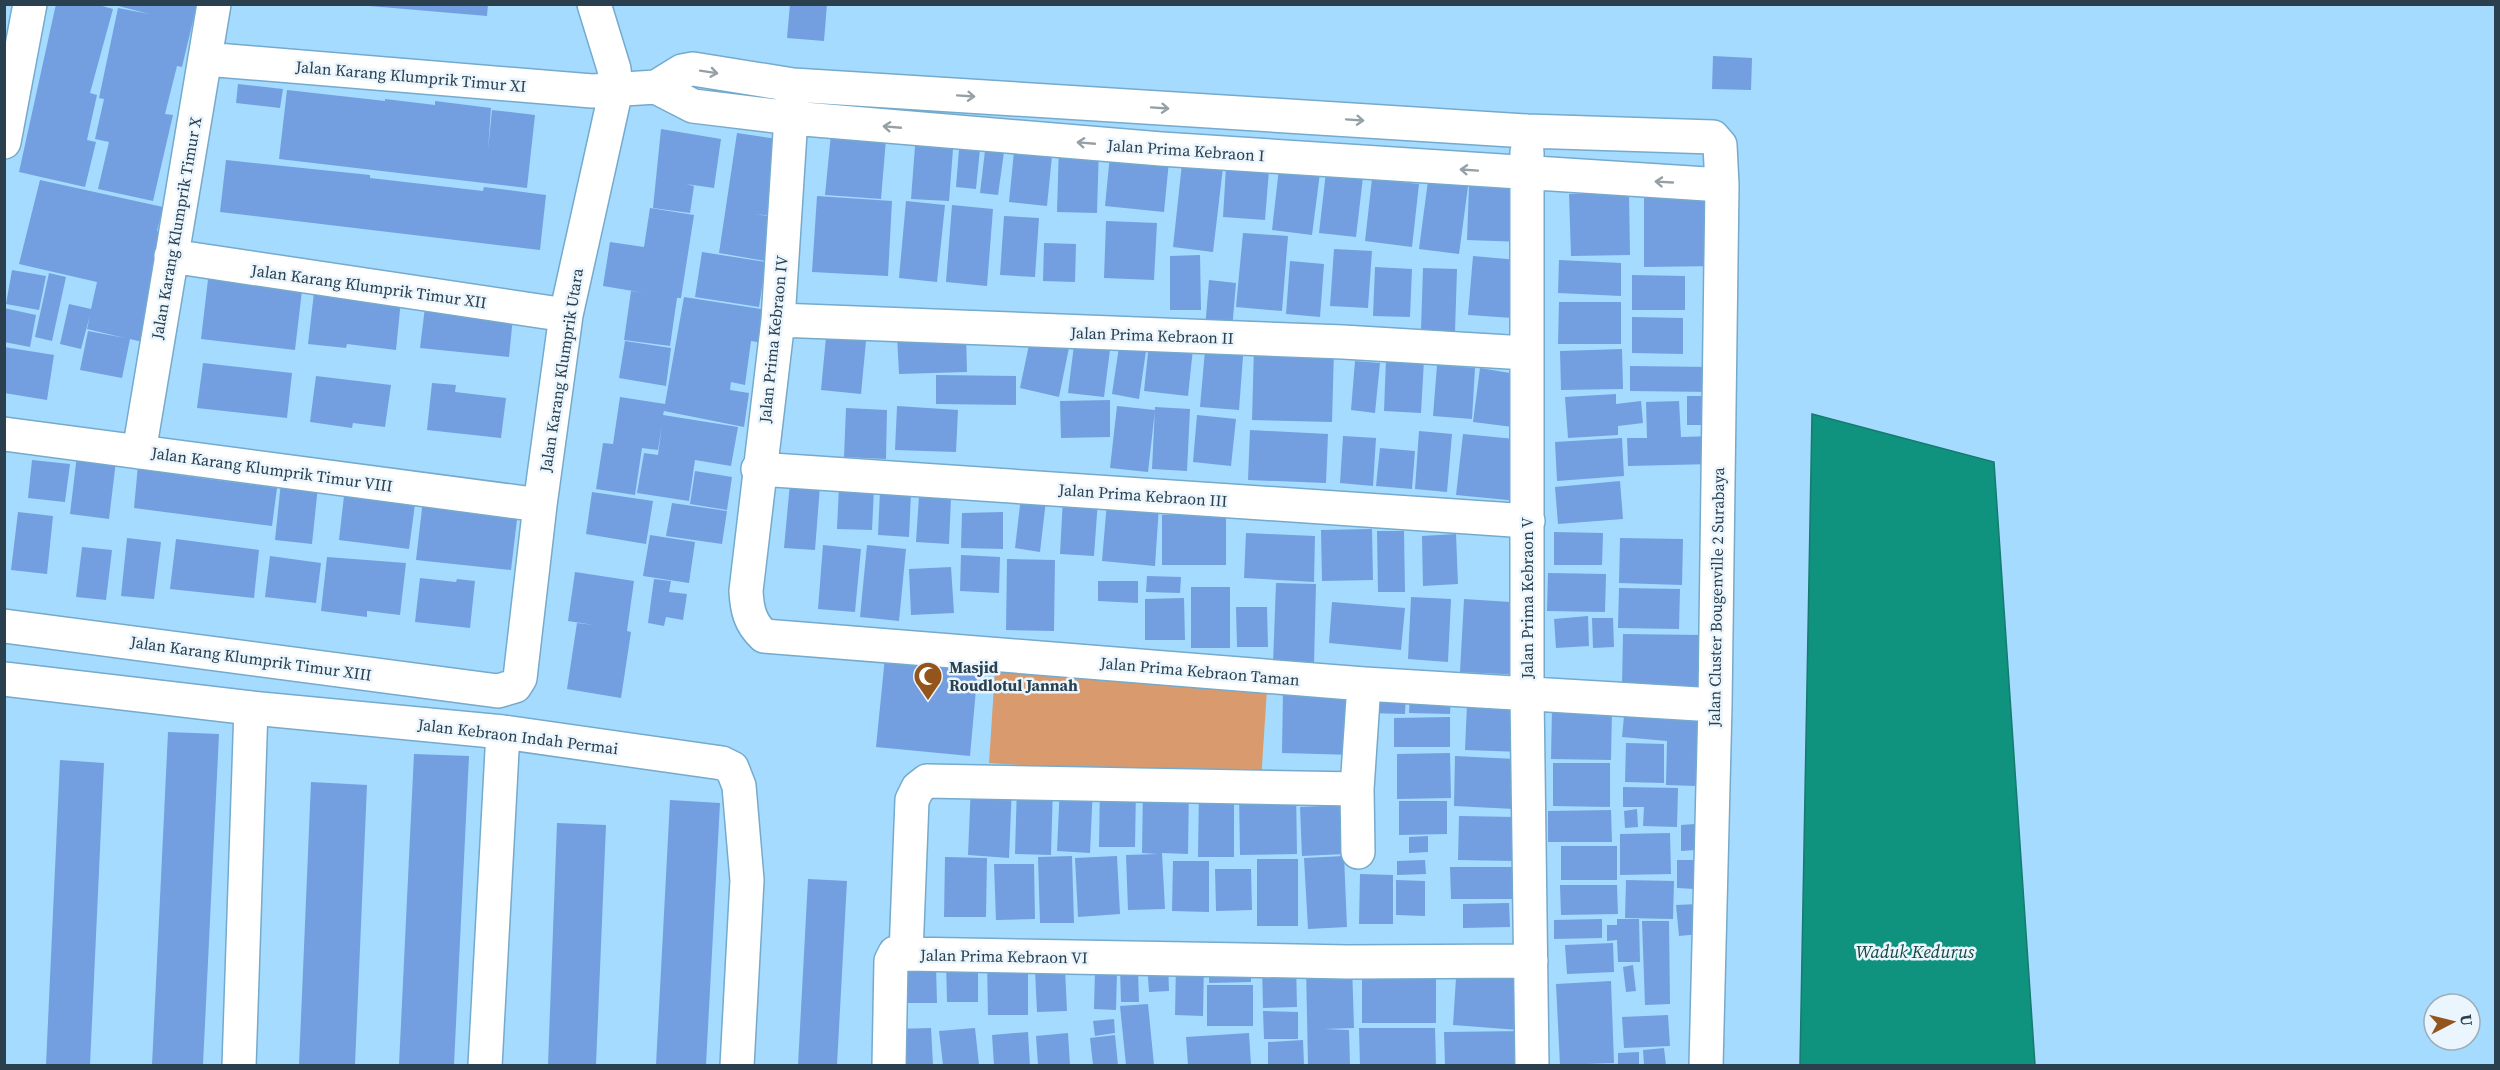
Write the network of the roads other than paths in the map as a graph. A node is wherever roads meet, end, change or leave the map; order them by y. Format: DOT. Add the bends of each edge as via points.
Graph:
graph roads {
  1 [pos="30,4"];
  2 [pos="214,4"];
  3 [pos="594,4"];
  4 [pos="205,59"];
  5 [pos="793,85"];
  6 [pos="656,87"];
  7 [pos="616,90"];
  8 [pos="792,118"];
  9 [pos="1527,131"];
  10 [pos="4,142"];
  11 [pos="1526,174"];
  12 [pos="1722,185"];
  13 [pos="171,256"];
  14 [pos="566,315"];
  15 [pos="778,320"];
  16 [pos="1526,353"];
  17 [pos="4,434"];
  18 [pos="138,452"];
  19 [pos="758,469"];
  20 [pos="540,505"];
  21 [pos="1528,521"];
  22 [pos="746,591"];
  23 [pos="4,626"];
  24 [pos="4,679"];
  25 [pos="1364,684"];
  26 [pos="498,691"];
  27 [pos="1527,694"];
  28 [pos="1715,705"];
  29 [pos="250,708"];
  30 [pos="503,732"];
  31 [pos="1357,789"];
  32 [pos="1358,852"];
  33 [pos="906,954"];
  34 [pos="1531,961"];
  35 [pos="239,1065"];
  36 [pos="484,1065"];
  37 [pos="737,1065"];
  38 [pos="889,1065"];
  39 [pos="1532,1065"];
  40 [pos="1706,1065"];
  1 -- 10 [label="street"];
  2 -- 4 [label="street, Jalan Karang Klumprik Timur X"];
  3 -- 7 [label="street, Jalan Karang Klumprik Utara" via="614,69"];
  4 -- 7 [label="street, Jalan Karang Klumprik Timur XI"];
  4 -- 13 [label="street, Jalan Karang Klumprik Timur X"];
  6 -- 5 [label="street, one-way" via="682,71 693,69"];
  5 -- 8 [label="street, Jalan Prima Kebraon IV"];
  5 -- 9 [label="street, one-way"];
  6 -- 7 [label="street"];
  6 -- 8 [label="street, Jalan Prima Kebraon I" via="693,106"];
  7 -- 14 [label="street, Jalan Karang Klumprik Utara"];
  11 -- 8 [label="street, Jalan Prima Kebraon I, one-way"];
  8 -- 15 [label="street, Jalan Prima Kebraon IV"];
  9 -- 11 [label="street, Jalan Prima Kebraon V"];
  9 -- 12 [label="street, Jalan Cluster Bougenville 2 Surabaya" via="1708,136 1720,145"];
  12 -- 11 [label="street, Jalan Prima Kebraon I, one-way"];
  11 -- 16 [label="street, Jalan Prima Kebraon V"];
  12 -- 28 [label="street, Jalan Cluster Bougenville 2 Surabaya"];
  13 -- 14 [label="street, Jalan Karang Klumprik Timur XII"];
  13 -- 18 [label="street, Jalan Karang Klumprik Timur X"];
  14 -- 20 [label="street, Jalan Karang Klumprik Utara"];
  15 -- 16 [label="street, Jalan Prima Kebraon II"];
  15 -- 19 [label="street, Jalan Prima Kebraon IV"];
  16 -- 21 [label="street, Jalan Prima Kebraon V"];
  17 -- 18 [label="street, Jalan Karang Klumprik Timur VIII"];
  18 -- 20 [label="street, Jalan Karang Klumprik Timur VIII"];
  19 -- 21 [label="street, Jalan Prima Kebraon III"];
  19 -- 22 [label="street, Jalan Prima Kebraon IV"];
  20 -- 26 [label="street, Jalan Karang Klumprik Utara" via="520,678 515,686"];
  21 -- 27 [label="street, Jalan Prima Kebraon V"];
  22 -- 25 [label="street, Jalan Prima Kebraon Taman" via="747,612 764,636"];
  23 -- 26 [label="street, Jalan Karang Klumprik Timur XIII"];
  24 -- 29 [label="street, Jalan Kebraon Indah Permai"];
  25 -- 27 [label="street, Jalan Prima Kebraon Taman"];
  25 -- 31 [label="street"];
  27 -- 28 [label="street, Jalan Prima Kebraon Taman"];
  27 -- 34 [label="street, Jalan Prima Kebraon V"];
  28 -- 40 [label="street, Jalan Cluster Bougenville 2 Surabaya"];
  29 -- 30 [label="street, Jalan Kebraon Indah Permai"];
  29 -- 35 [label="street"];
  30 -- 36 [label="street"];
  30 -- 37 [label="street, Jalan Kebraon Indah Permai" via="722,763 732,768 739,786 747,880"];
  31 -- 32 [label="street"];
  31 -- 33 [label="street, Jalan Prima Kebraon VI" via="927,781 912,800"];
  33 -- 34 [label="street, Jalan Prima Kebraon VI" via="1348,962"];
  33 -- 38 [label="street" via="895,953 891,961"];
  34 -- 39 [label="street, Jalan Prima Kebraon V"];
}
